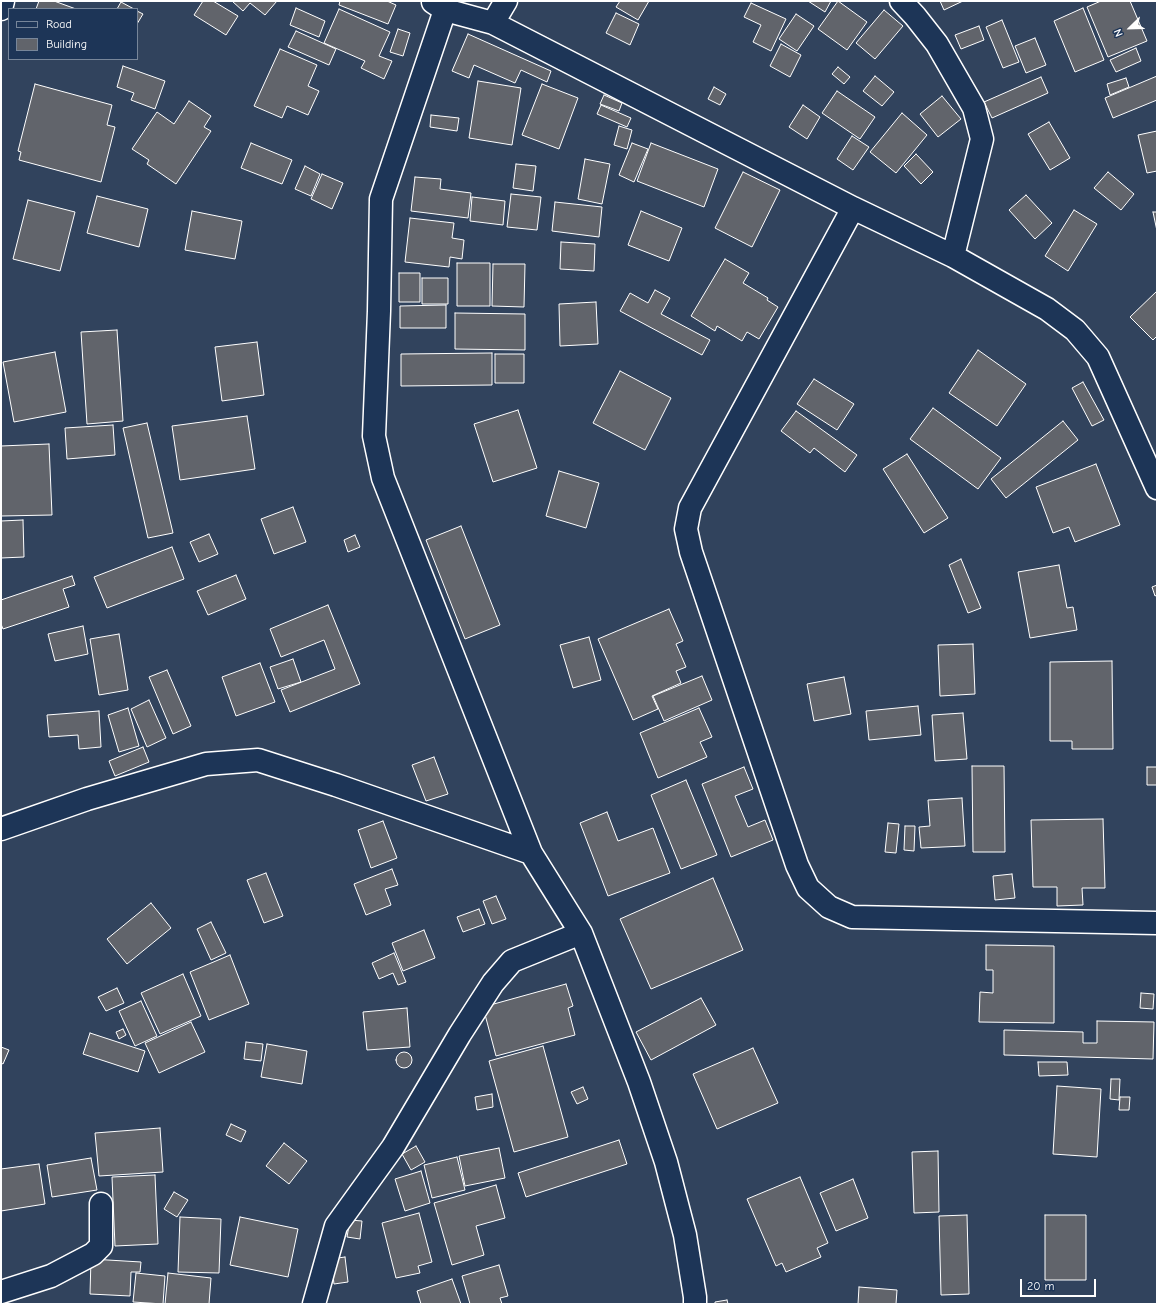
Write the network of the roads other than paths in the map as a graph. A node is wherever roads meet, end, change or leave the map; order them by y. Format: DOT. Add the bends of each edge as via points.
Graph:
graph roads {
  1 [pos="3,1"];
  2 [pos="506,1"];
  3 [pos="901,1"];
  4 [pos="438,5"];
  5 [pos="1,9"];
  6 [pos="492,23"];
  7 [pos="853,208"];
  8 [pos="953,256"];
  9 [pos="1157,488"];
  10 [pos="1,829"];
  11 [pos="531,853"];
  12 [pos="1157,923"];
  13 [pos="581,933"];
  14 [pos="101,1204"];
  15 [pos="1,1292"];
  16 [pos="314,1304"];
  17 [pos="695,1304"];
  1 -- 5 [label="street"];
  2 -- 6 [label="street"];
  3 -- 8 [label="street" via="937,44 974,108 982,139"];
  4 -- 6 [label="street"];
  4 -- 11 [label="street" via="381,199 374,436 383,478"];
  6 -- 7 [label="street"];
  7 -- 8 [label="street"];
  7 -- 12 [label="street" via="690,508 686,528 691,552 797,865 808,888 829,907 852,917"];
  8 -- 9 [label="street" via="1047,309 1075,330 1098,357"];
  10 -- 11 [label="street" via="87,799 206,764 258,760"];
  11 -- 13 [label="street"];
  13 -- 16 [label="street" via="512,961 493,982 393,1147 336,1226"];
  13 -- 17 [label="street" via="639,1082 666,1162 685,1235"];
  14 -- 15 [label="street" via="102,1246 51,1276"];
}
